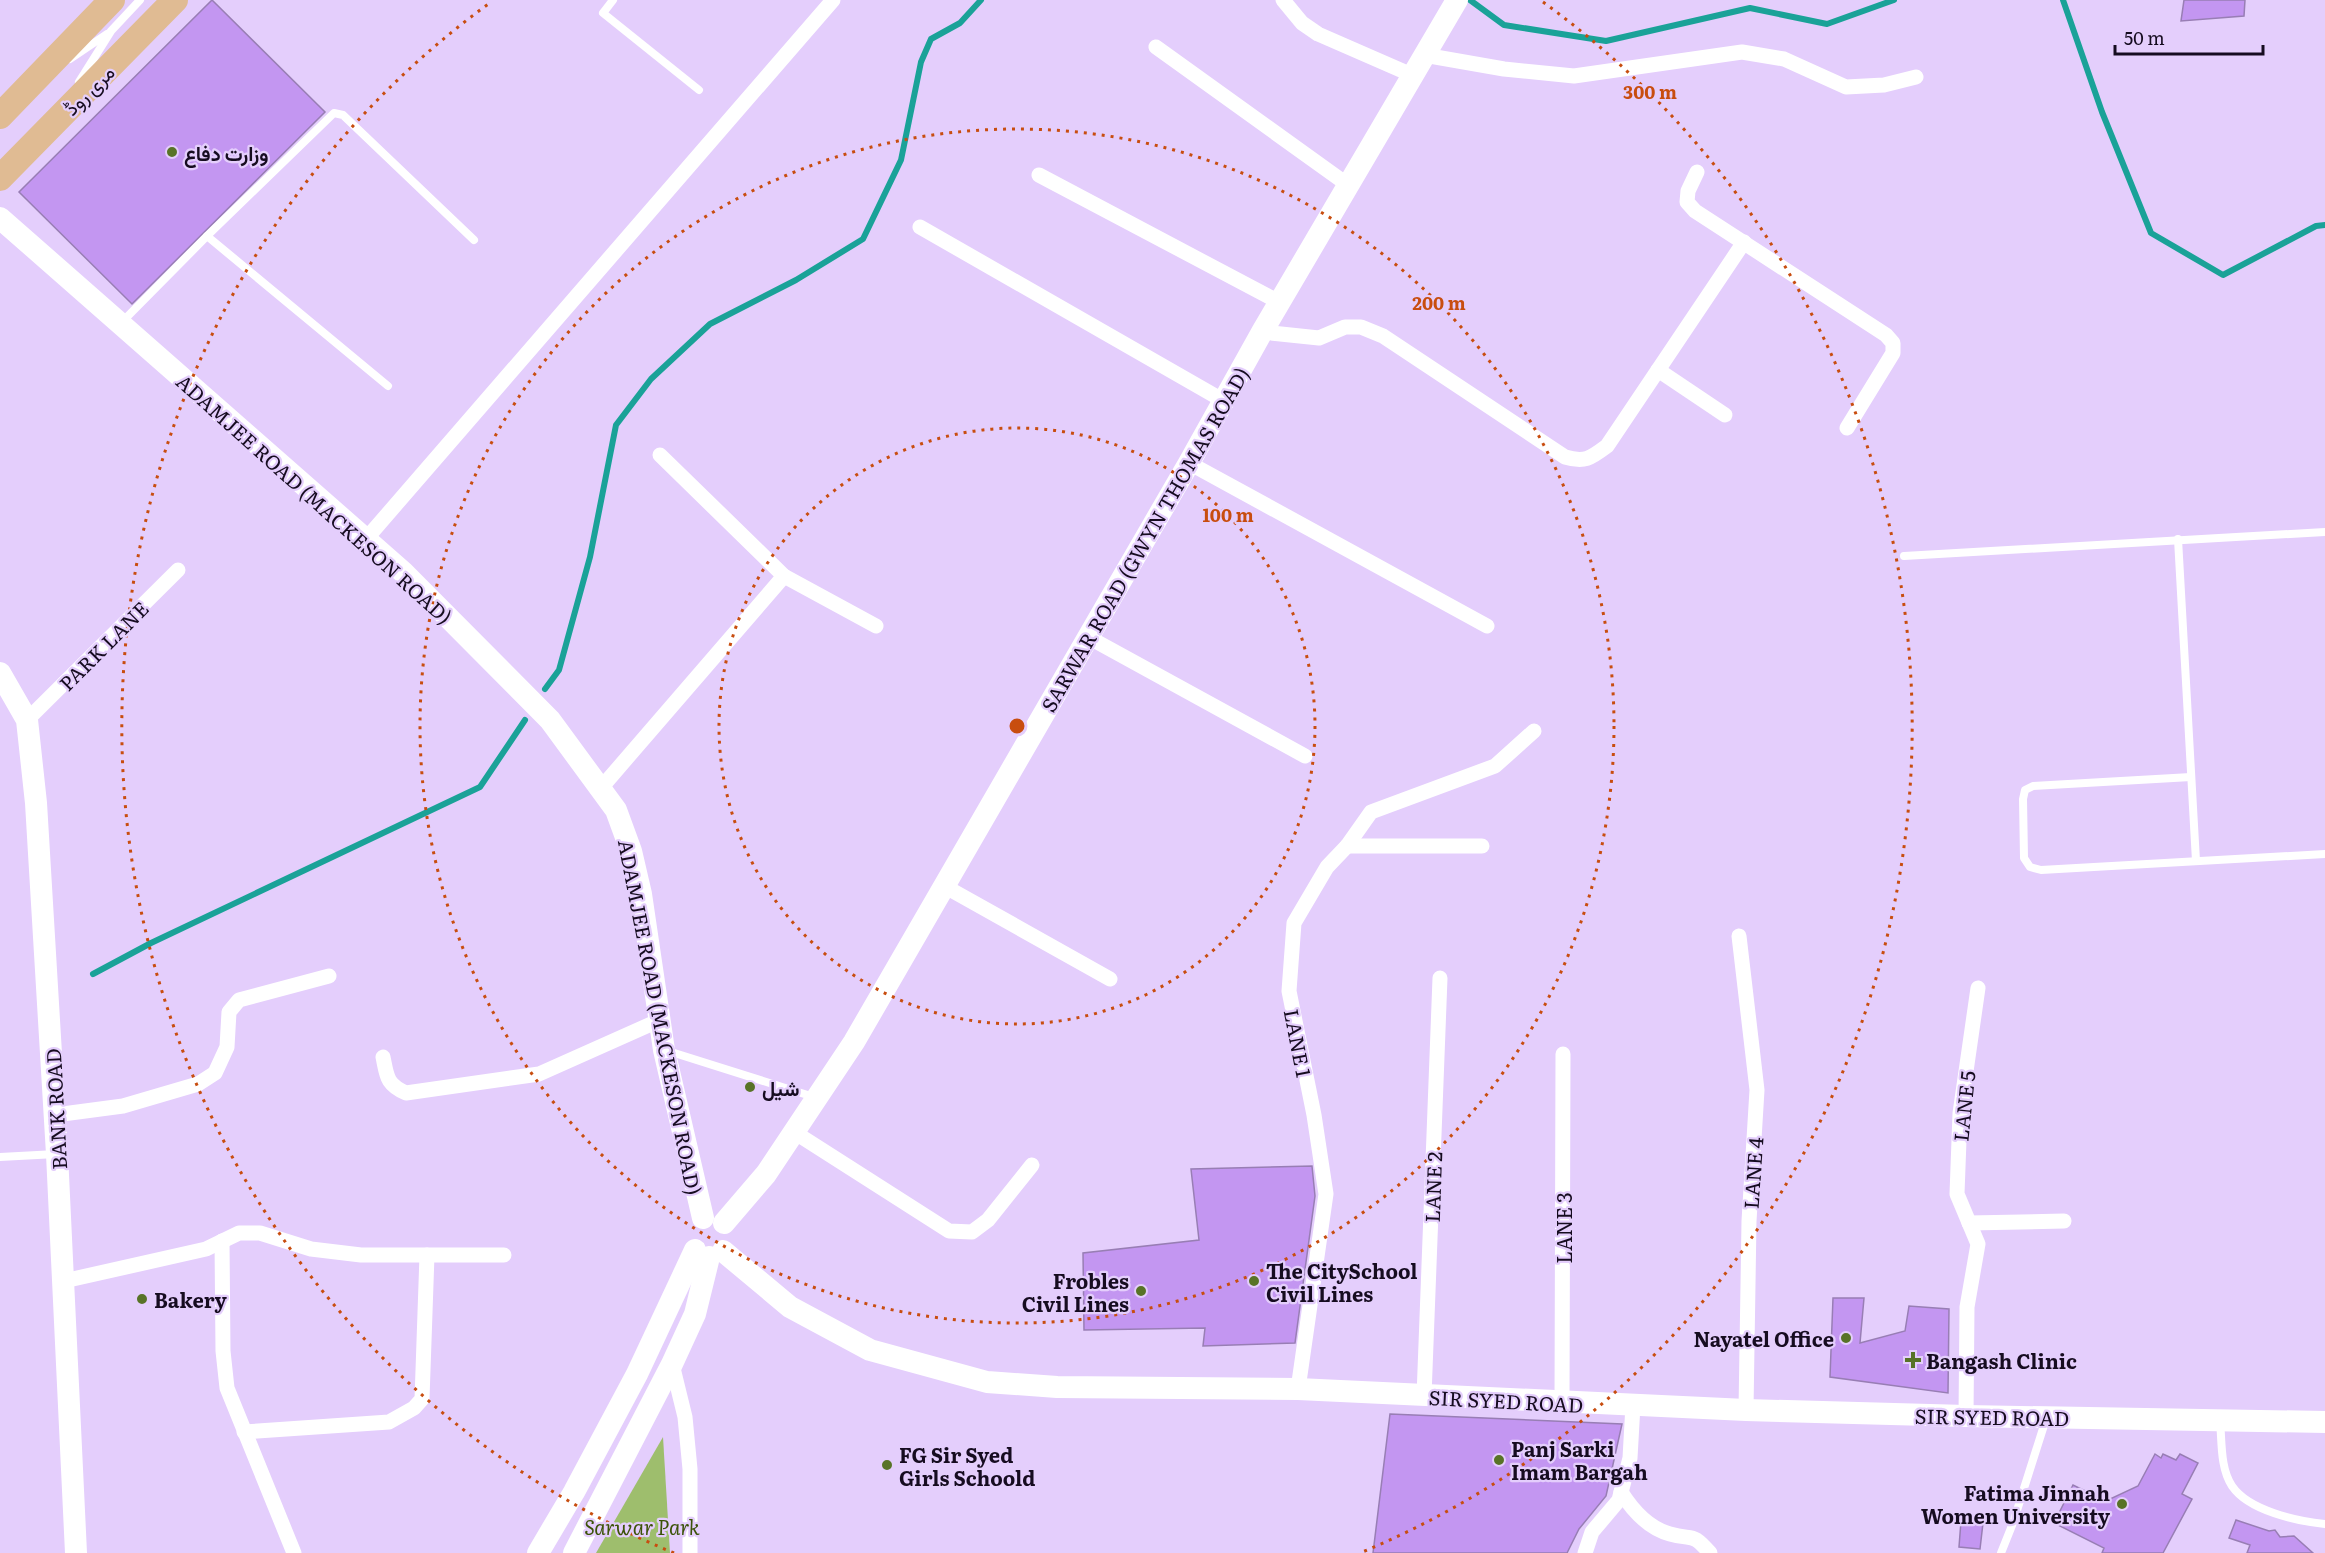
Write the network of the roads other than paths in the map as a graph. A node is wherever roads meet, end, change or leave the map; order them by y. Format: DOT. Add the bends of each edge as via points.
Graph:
graph roads {
  1 [pos="112,0"];
  2 [pos="140,0"];
  3 [pos="175,0"];
  4 [pos="613,0"];
  5 [pos="833,0"];
  6 [pos="1283,0"];
  7 [pos="1457,0"];
  8 [pos="111,31"];
  9 [pos="1156,47"];
  10 [pos="1424,55"];
  11 [pos="1412,75"];
  12 [pos="1916,77"];
  13 [pos="699,90"];
  14 [pos="0,116"];
  15 [pos="0,123"];
  16 [pos="0,170"];
  17 [pos="1697,172"];
  18 [pos="1039,175"];
  19 [pos="0,178"];
  20 [pos="1348,185"];
  21 [pos="0,218"];
  22 [pos="920,227"];
  23 [pos="207,236"];
  24 [pos="474,240"];
  25 [pos="1744,242"];
  26 [pos="1279,303"];
  27 [pos="121,323"];
  28 [pos="1262,332"];
  29 [pos="1658,370"];
  30 [pos="388,386"];
  31 [pos="1224,401"];
  32 [pos="1725,415"];
  33 [pos="1847,428"];
  34 [pos="660,455"];
  35 [pos="1189,463"];
  36 [pos="2325,532"];
  37 [pos="366,539"];
  38 [pos="2178,539"];
  39 [pos="1904,556"];
  40 [pos="178,570"];
  41 [pos="784,576"];
  42 [pos="876,626"];
  43 [pos="1486,626"];
  44 [pos="1088,637"];
  45 [pos="4,689"];
  46 [pos="27,720"];
  47 [pos="1534,731"];
  48 [pos="1305,756"];
  49 [pos="2191,777"];
  50 [pos="601,788"];
  51 [pos="1347,846"];
  52 [pos="1482,846"];
  53 [pos="2325,854"];
  54 [pos="2196,861"];
  55 [pos="944,886"];
  56 [pos="1739,936"];
  57 [pos="329,976"];
  58 [pos="1440,978"];
  59 [pos="1110,979"];
  60 [pos="1978,988"];
  61 [pos="658,1021"];
  62 [pos="663,1050"];
  63 [pos="1563,1054"];
  64 [pos="383,1057"];
  65 [pos="818,1099"];
  66 [pos="55,1115"];
  67 [pos="794,1132"];
  68 [pos="57,1154"];
  69 [pos="0,1157"];
  70 [pos="1032,1165"];
  71 [pos="714,1221"];
  72 [pos="2064,1221"];
  73 [pos="1969,1223"];
  74 [pos="222,1241"];
  75 [pos="709,1253"];
  76 [pos="427,1255"];
  77 [pos="504,1255"];
  78 [pos="64,1281"];
  79 [pos="672,1364"];
  80 [pos="1298,1389"];
  81 [pos="1424,1396"];
  82 [pos="1562,1402"];
  83 [pos="1633,1405"];
  84 [pos="1746,1410"];
  85 [pos="1966,1416"];
  86 [pos="2047,1418"];
  87 [pos="2220,1420"];
  88 [pos="2325,1422"];
  89 [pos="244,1432"];
  90 [pos="1621,1492"];
  91 [pos="2325,1524"];
  92 [pos="2004,1552"];
  93 [pos="76,1553"];
  94 [pos="294,1553"];
  95 [pos="538,1553"];
  96 [pos="574,1553"];
  97 [pos="690,1553"];
  98 [pos="1585,1553"];
  99 [pos="1710,1553"];
  1 -- 14 [label="main road"];
  2 -- 8 [label="lane"];
  3 -- 19 [label="main road, مری روڈ"];
  4 -- 13 [label="lane" via="603,13"];
  5 -- 37 [label="street"];
  6 -- 11 [label="street" via="1302,23 1318,34"];
  7 -- 10 [label="street, SARWAR ROAD (GWYN THOMAS ROAD)"];
  8 -- 15 [label="lane" via="49,74"];
  8 -- 16 [label="lane" via="69,99"];
  9 -- 20 [label="street"];
  10 -- 11 [label="street, SARWAR ROAD (GWYN THOMAS ROAD)"];
  10 -- 12 [label="street" via="1574,76 1743,52 1784,59 1846,87 1884,85"];
  11 -- 20 [label="street, SARWAR ROAD (GWYN THOMAS ROAD)"];
  17 -- 25 [label="street" via="1687,202"];
  18 -- 26 [label="street"];
  20 -- 26 [label="street, SARWAR ROAD (GWYN THOMAS ROAD)"];
  21 -- 27 [label="street, ADAMJEE ROAD (MACKESON ROAD)"];
  22 -- 31 [label="street"];
  23 -- 24 [label="lane" via="334,114 343,116"];
  23 -- 27 [label="lane"];
  23 -- 30 [label="lane"];
  25 -- 29 [label="street"];
  25 -- 33 [label="street" via="1893,343 1893,353"];
  26 -- 28 [label="street, SARWAR ROAD (GWYN THOMAS ROAD)"];
  27 -- 37 [label="street, ADAMJEE ROAD (MACKESON ROAD)"];
  28 -- 29 [label="street" via="1320,338 1345,327 1361,327 1383,336 1565,457 1578,461 1591,458 1607,446"];
  28 -- 31 [label="street, SARWAR ROAD (GWYN THOMAS ROAD)"];
  29 -- 32 [label="street"];
  31 -- 35 [label="street, SARWAR ROAD (GWYN THOMAS ROAD)"];
  34 -- 41 [label="street"];
  35 -- 43 [label="street"];
  35 -- 44 [label="street, SARWAR ROAD (GWYN THOMAS ROAD)"];
  36 -- 38 [label="lane"];
  37 -- 50 [label="street, ADAMJEE ROAD (MACKESON ROAD)" via="550,720"];
  38 -- 39 [label="lane"];
  38 -- 49 [label="lane"];
  40 -- 46 [label="street, PARK LANE"];
  41 -- 42 [label="street"];
  41 -- 50 [label="street"];
  44 -- 48 [label="street"];
  44 -- 55 [label="street, SARWAR ROAD (GWYN THOMAS ROAD)"];
  45 -- 46 [label="street, BANK ROAD"];
  46 -- 66 [label="street, BANK ROAD" via="36,803"];
  47 -- 51 [label="street, LANE 1" via="1495,766 1371,812"];
  49 -- 54 [label="lane"];
  49 -- 54 [label="lane" via="2033,786 2025,790 2023,799 2024,858 2030,867 2041,870"];
  50 -- 61 [label="street, ADAMJEE ROAD (MACKESON ROAD)" via="616,810 631,851"];
  51 -- 52 [label="street"];
  51 -- 80 [label="street, LANE 1" via="1327,867 1294,923 1289,991 1326,1194"];
  53 -- 54 [label="lane"];
  55 -- 59 [label="street"];
  55 -- 65 [label="street, SARWAR ROAD (GWYN THOMAS ROAD)"];
  56 -- 84 [label="street, LANE 4" via="1757,1090 1749,1221"];
  57 -- 66 [label="street" via="238,1000 229,1012 227,1047 215,1073 198,1084 123,1106"];
  58 -- 81 [label="street, LANE 2"];
  60 -- 73 [label="street, LANE 5" via="1960,1113 1957,1194"];
  61 -- 62 [label="street, ADAMJEE ROAD (MACKESON ROAD)"];
  61 -- 64 [label="street" via="539,1074 406,1093 393,1087"];
  62 -- 65 [label="lane"];
  62 -- 71 [label="street, ADAMJEE ROAD (MACKESON ROAD)"];
  63 -- 82 [label="street, LANE 3"];
  65 -- 67 [label="street, SARWAR ROAD (GWYN THOMAS ROAD)"];
  66 -- 68 [label="street, BANK ROAD"];
  67 -- 70 [label="street" via="949,1231 972,1232 988,1220"];
  67 -- 71 [label="street, SARWAR ROAD (GWYN THOMAS ROAD)" via="766,1174"];
  68 -- 69 [label="lane"];
  68 -- 78 [label="street, BANK ROAD"];
  71 -- 75 [label="street" via="730,1238 728,1245"];
  71 -- 75 [label="street" via="692,1229 691,1244"];
  72 -- 73 [label="street"];
  73 -- 85 [label="street, LANE 5" via="1978,1244 1967,1307"];
  74 -- 76 [label="street" via="239,1233 260,1233 311,1249 361,1255"];
  74 -- 78 [label="street"];
  74 -- 89 [label="street" via="223,1352 228,1388"];
  75 -- 79 [label="street" via="695,1314"];
  75 -- 80 [label="street, SIR SYED ROAD" via="790,1307 870,1350 987,1382 1057,1387"];
  75 -- 95 [label="street"];
  76 -- 77 [label="street"];
  76 -- 89 [label="street" via="422,1399 414,1408 389,1422"];
  78 -- 93 [label="street, BANK ROAD"];
  79 -- 96 [label="street"];
  79 -- 97 [label="street" via="685,1417 690,1469"];
  80 -- 81 [label="street, SIR SYED ROAD"];
  81 -- 82 [label="street, SIR SYED ROAD"];
  82 -- 83 [label="street, SIR SYED ROAD"];
  83 -- 84 [label="street, SIR SYED ROAD"];
  83 -- 90 [label="street" via="1630,1458"];
  84 -- 85 [label="street, SIR SYED ROAD"];
  85 -- 86 [label="street, SIR SYED ROAD"];
  86 -- 87 [label="street, SIR SYED ROAD"];
  86 -- 92 [label="lane"];
  87 -- 88 [label="street, SIR SYED ROAD"];
  87 -- 91 [label="lane" via="2224,1465 2232,1485 2246,1499 2294,1520"];
  89 -- 94 [label="street"];
  90 -- 98 [label="street" via="1619,1500 1592,1532"];
  90 -- 99 [label="street" via="1646,1523 1670,1534 1695,1537"];
}
